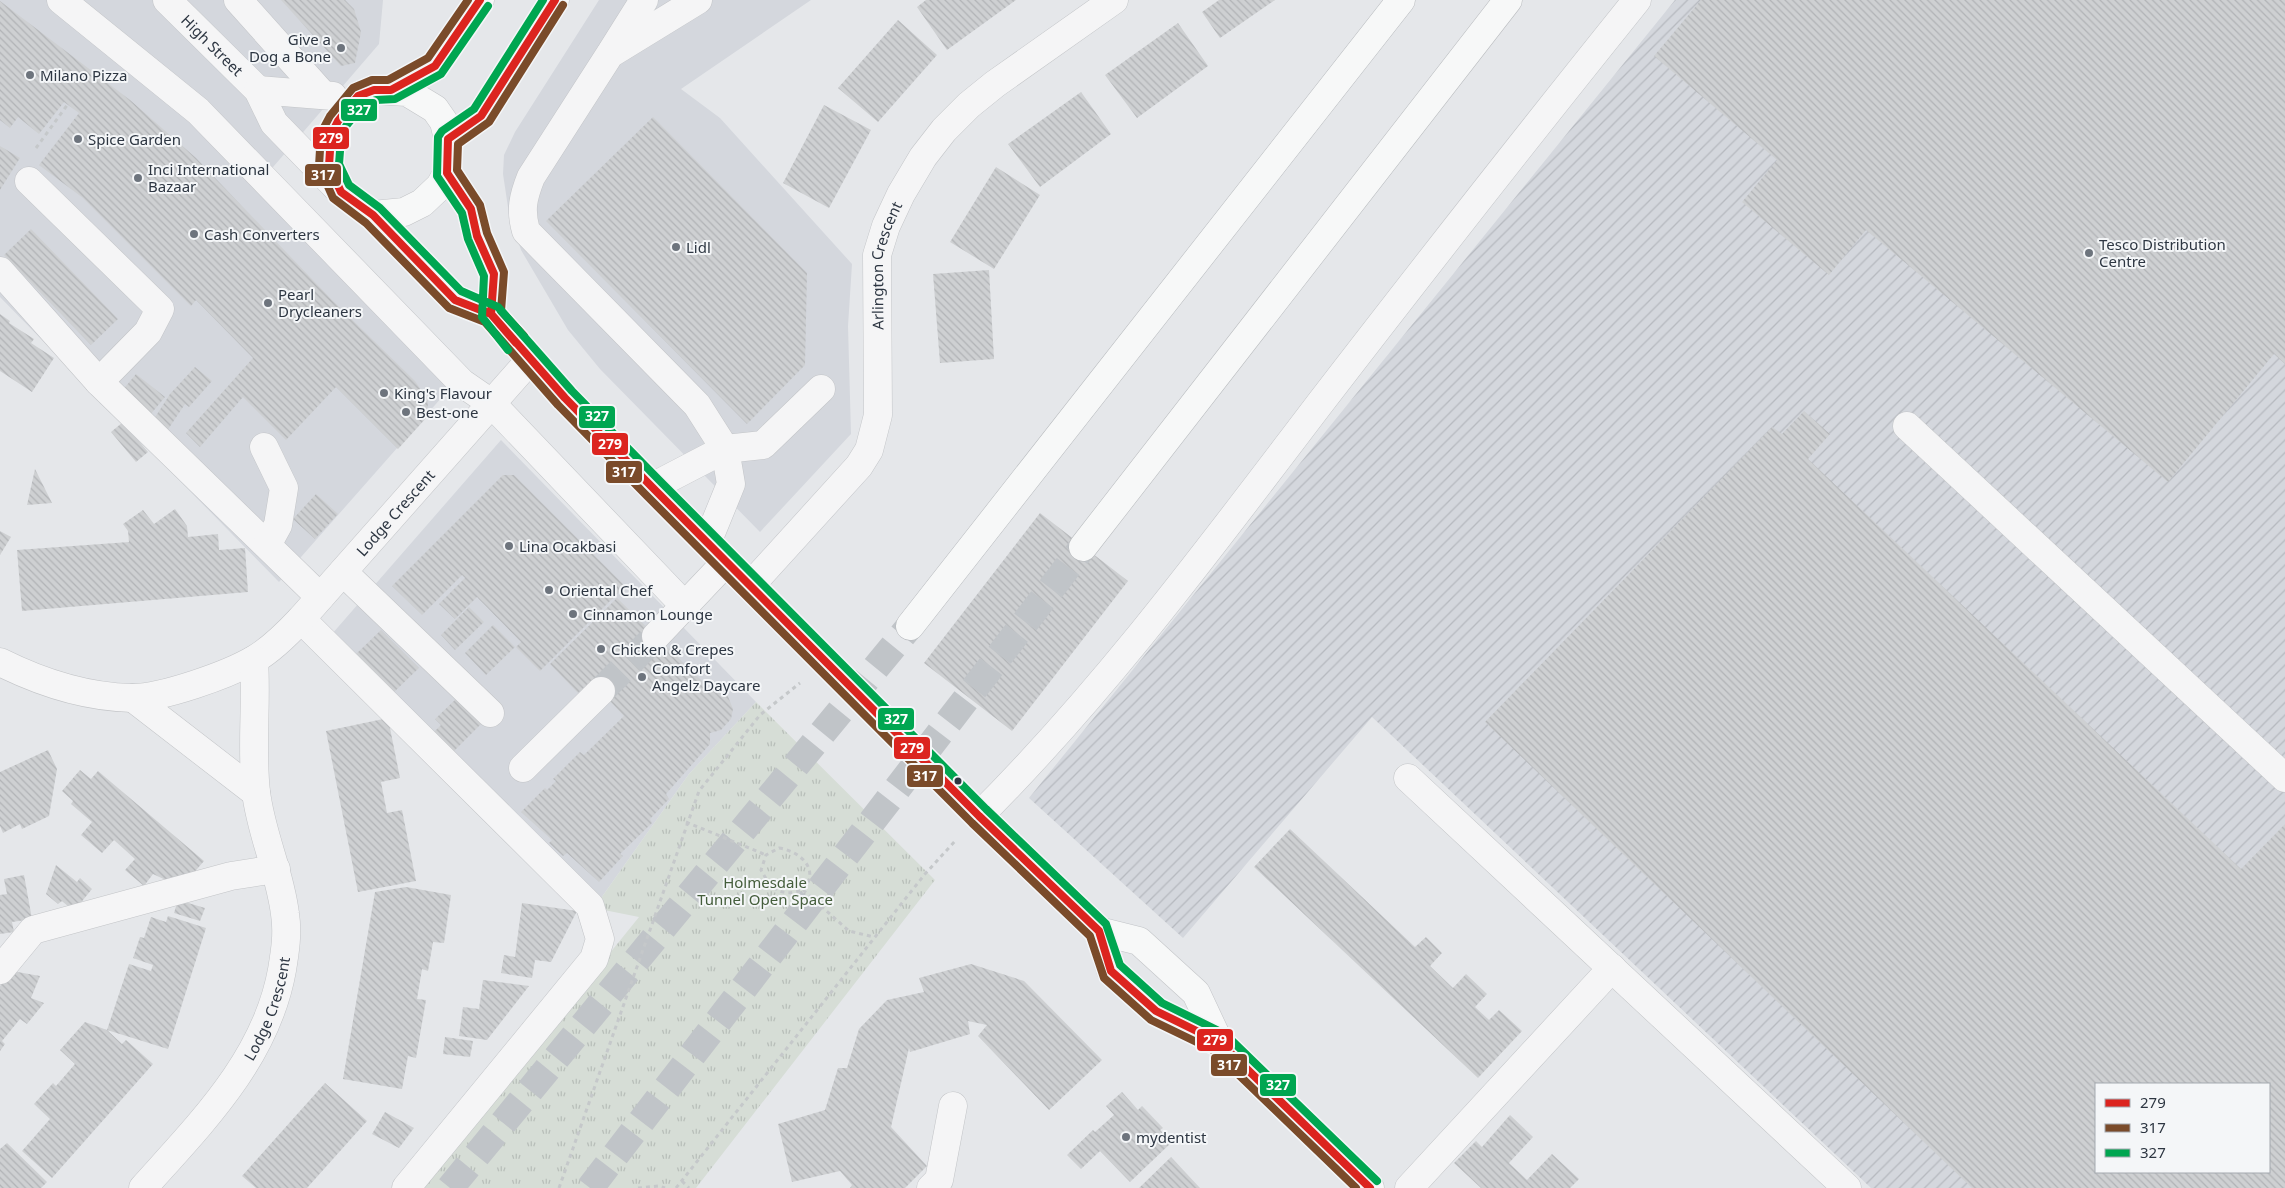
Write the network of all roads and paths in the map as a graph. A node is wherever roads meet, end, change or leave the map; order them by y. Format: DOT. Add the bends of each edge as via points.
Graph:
graph roads {
  1 [pos="61,0"];
  2 [pos="168,0"];
  3 [pos="238,0"];
  4 [pos="480,0"];
  5 [pos="555,0"];
  6 [pos="644,0"];
  7 [pos="698,0"];
  8 [pos="1114,0"];
  9 [pos="1401,0"];
  10 [pos="1508,0"];
  11 [pos="1637,0"];
  12 [pos="610,54"];
  13 [pos="258,90"];
  14 [pos="391,90"];
  15 [pos="323,95"];
  16 [pos="358,96"];
  17 [pos="68,104"];
  18 [pos="448,139"];
  19 [pos="34,150"];
  20 [pos="447,173"];
  21 [pos="28,181"];
  22 [pos="341,192"];
  23 [pos="374,215"];
  24 [pos="0,271"];
  25 [pos="491,314"];
  26 [pos="530,360"];
  27 [pos="99,382"];
  28 [pos="821,389"];
  29 [pos="491,403"];
  30 [pos="1908,426"];
  31 [pos="264,447"];
  32 [pos="725,449"];
  33 [pos="652,487"];
  34 [pos="707,543"];
  35 [pos="267,545"];
  36 [pos="1083,547"];
  37 [pos="726,562"];
  38 [pos="343,572"];
  39 [pos="750,586"];
  40 [pos="320,597"];
  41 [pos="686,606"];
  42 [pos="301,619"];
  43 [pos="910,626"];
  44 [pos="656,636"];
  45 [pos="254,660"];
  46 [pos="0,662"];
  47 [pos="826,662"];
  48 [pos="601,691"];
  49 [pos="133,698"];
  50 [pos="490,713"];
  51 [pos="523,768"];
  52 [pos="1408,778"];
  53 [pos="2285,778"];
  54 [pos="256,793"];
  55 [pos="979,816"];
  56 [pos="686,822"];
  57 [pos="766,856"];
  58 [pos="276,869"];
  59 [pos="803,890"];
  60 [pos="1099,931"];
  61 [pos="874,937"];
  62 [pos="1612,968"];
  63 [pos="0,970"];
  64 [pos="1219,1042"];
  65 [pos="953,1106"];
  66 [pos="682,1181"];
  67 [pos="1358,1184"];
  68 [pos="143,1188"];
  69 [pos="406,1188"];
  70 [pos="559,1188"];
  71 [pos="638,1188"];
  72 [pos="665,1188"];
  73 [pos="676,1188"];
  74 [pos="689,1188"];
  75 [pos="931,1188"];
  76 [pos="1409,1188"];
  77 [pos="1846,1188"];
  1 -- 29 [label="street" via="198,111 462,383"];
  2 -- 13 [label="street, High Street"];
  3 -- 15 [label="street"];
  4 -- 14 [label="main road" via="435,66"];
  5 -- 18 [label="main road" via="481,116"];
  6 -- 12 [label="street"];
  7 -- 12 [label="street"];
  8 -- 39 [label="street, Arlington Crescent" via="995,84 944,130 923,157 886,226 877,255 878,415 869,450 859,466"];
  9 -- 43 [label="main road"];
  10 -- 36 [label="main road"];
  11 -- 55 [label="street" via="1456,225 1157,617 1036,759"];
  12 -- 32 [label="street" via="531,177 523,198 522,216 526,231 697,405"];
  13 -- 15 [label="street"];
  13 -- 22 [label="street, High Street" via="274,123"];
  14 -- 16 [label="main road" via="374,90"];
  14 -- 18 [label="main road" via="407,92 435,109 444,122"];
  15 -- 16 [label="street"];
  16 -- 22 [label="main road" via="338,120 331,136 329,166"];
  17 -- 19 [label="path"];
  18 -- 20 [label="main road"];
  20 -- 23 [label="main road" via="440,186 422,203 404,212"];
  20 -- 25 [label="main road" via="471,208 477,236 494,274"];
  21 -- 27 [label="street" via="160,310 148,332"];
  22 -- 23 [label="main road"];
  23 -- 25 [label="main road" via="455,300"];
  24 -- 27 [label="street"];
  25 -- 26 [label="main road"];
  26 -- 29 [label="street, Lodge Crescent"];
  26 -- 33 [label="main road"];
  27 -- 35 [label="street"];
  28 -- 32 [label="street" via="763,445"];
  29 -- 38 [label="street, Lodge Crescent"];
  29 -- 41 [label="street"];
  30 -- 53 [label="street"];
  31 -- 35 [label="street" via="284,488 278,525"];
  32 -- 33 [label="street"];
  32 -- 34 [label="street" via="732,484"];
  33 -- 34 [label="main road"];
  34 -- 37 [label="main road"];
  35 -- 40 [label="street"];
  37 -- 39 [label="main road"];
  37 -- 41 [label="street"];
  38 -- 40 [label="street, Lodge Crescent"];
  38 -- 50 [label="street"];
  39 -- 47 [label="main road"];
  40 -- 42 [label="street, Lodge Crescent"];
  41 -- 44 [label="street"];
  42 -- 45 [label="street, Lodge Crescent"];
  42 -- 69 [label="street" via="590,906 600,939 594,959"];
  45 -- 49 [label="street, Lodge Crescent" via="173,691"];
  45 -- 54 [label="street, Lodge Crescent"];
  46 -- 49 [label="street, Lodge Crescent" via="61,687"];
  47 -- 55 [label="main road"];
  47 -- 56 [label="path" via="760,716 698,791"];
  48 -- 51 [label="street"];
  49 -- 54 [label="street"];
  52 -- 62 [label="street"];
  54 -- 58 [label="street, Lodge Crescent" via="262,830"];
  55 -- 60 [label="main road"];
  55 -- 61 [label="path" via="925,874"];
  56 -- 57 [label="path"];
  56 -- 70 [label="path"];
  57 -- 59 [label="path" via="762,870 767,882 778,891 789,894"];
  57 -- 59 [label="path" via="779,848 792,849 802,858 810,876"];
  58 -- 63 [label="street" via="231,876 33,930"];
  58 -- 68 [label="street, Lodge Crescent" via="285,915 285,949 278,994 262,1034 230,1088"];
  59 -- 61 [label="path" via="849,931"];
  60 -- 64 [label="main road" via="1111,971 1156,1011"];
  60 -- 64 [label="main road" via="1139,941 1196,993"];
  61 -- 66 [label="path"];
  62 -- 76 [label="street"];
  62 -- 77 [label="street"];
  64 -- 67 [label="main road"];
  65 -- 75 [label="street" via="938,1180"];
  66 -- 73 [label="path"];
  66 -- 74 [label="path"];
  71 -- 72 [label="path"];
}
